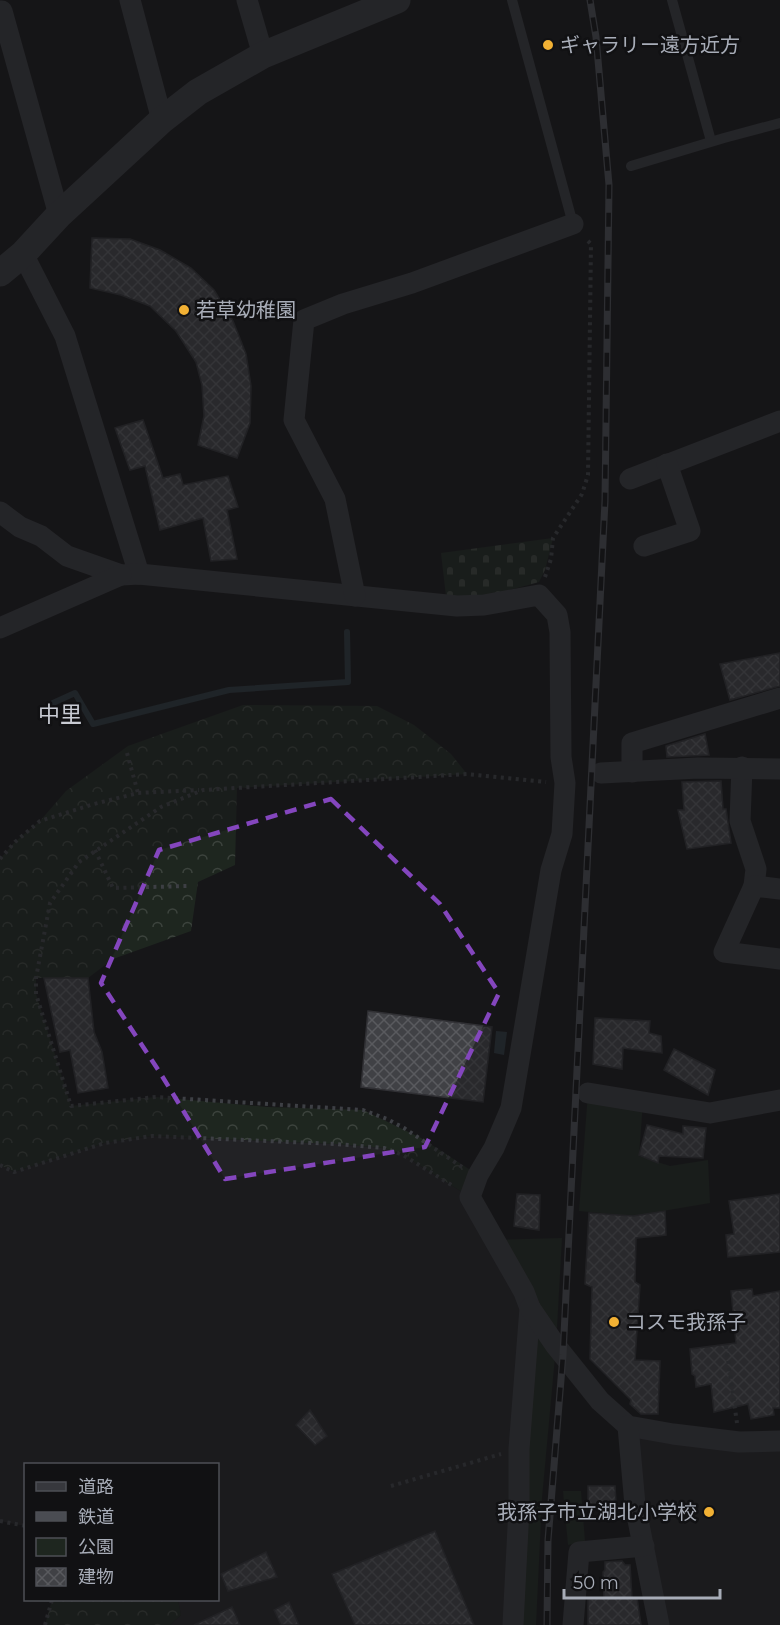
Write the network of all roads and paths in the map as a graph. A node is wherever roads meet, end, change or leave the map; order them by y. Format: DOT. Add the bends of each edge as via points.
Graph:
graph roads {
  1 [pos="130,0"];
  2 [pos="247,0"];
  3 [pos="397,0"];
  4 [pos="512,0"];
  5 [pos="672,0"];
  6 [pos="0,10"];
  7 [pos="263,55"];
  8 [pos="162,120"];
  9 [pos="780,123"];
  10 [pos="711,141"];
  11 [pos="631,166"];
  12 [pos="59,215"];
  13 [pos="573,224"];
  14 [pos="23,254"];
  15 [pos="0,273"];
  16 [pos="780,421"];
  17 [pos="667,464"];
  18 [pos="630,479"];
  19 [pos="0,512"];
  20 [pos="644,546"];
  21 [pos="130,574"];
  22 [pos="539,595"];
  23 [pos="356,596"];
  24 [pos="0,628"];
  25 [pos="780,698"];
  26 [pos="126,753"];
  27 [pos="742,767"];
  28 [pos="780,769"];
  29 [pos="632,772"];
  30 [pos="601,773"];
  31 [pos="565,783"];
  32 [pos="203,790"];
  33 [pos="138,793"];
  34 [pos="95,850"];
  35 [pos="0,859"];
  36 [pos="188,886"];
  37 [pos="754,886"];
  38 [pos="780,889"];
  39 [pos="780,959"];
  40 [pos="588,1093"];
  41 [pos="780,1100"];
  42 [pos="0,1165"];
  43 [pos="478,1175"];
  44 [pos="470,1197"];
  45 [pos="530,1308"];
  46 [pos="726,1346"];
  47 [pos="628,1426"];
  48 [pos="739,1442"];
  49 [pos="780,1442"];
  50 [pos="519,1449"];
  51 [pos="391,1486"];
  52 [pos="0,1521"];
  53 [pos="24,1526"];
  54 [pos="644,1546"];
  55 [pos="51,1601"];
  56 [pos="45,1625"];
  57 [pos="513,1625"];
  58 [pos="573,1625"];
  59 [pos="659,1625"];
  1 -- 8 [label="street"];
  2 -- 7 [label="street"];
  3 -- 7 [label="street"];
  4 -- 13 [label="lane"];
  5 -- 10 [label="lane"];
  6 -- 12 [label="street"];
  7 -- 8 [label="street" via="198,92"];
  8 -- 12 [label="street"];
  9 -- 10 [label="lane"];
  10 -- 11 [label="lane"];
  12 -- 14 [label="street"];
  13 -- 22 [label="path" via="591,244 588,475 582,494 552,538 551,559"];
  13 -- 23 [label="street" via="304,320 294,420 335,499"];
  14 -- 15 [label="street"];
  14 -- 21 [label="street" via="65,336"];
  16 -- 17 [label="street"];
  17 -- 18 [label="street"];
  17 -- 20 [label="street" via="690,531"];
  19 -- 21 [label="street" via="67,556"];
  21 -- 23 [label="street"];
  21 -- 24 [label="street"];
  22 -- 23 [label="street" via="457,606"];
  22 -- 31 [label="street" via="557,615 560,632 561,757"];
  25 -- 29 [label="street" via="632,743"];
  26 -- 33 [label="path"];
  27 -- 28 [label="street"];
  27 -- 29 [label="street"];
  27 -- 37 [label="street" via="740,821 756,868"];
  29 -- 30 [label="street"];
  31 -- 32 [label="path" via="467,774"];
  31 -- 43 [label="street" via="562,834 550,870 511,1108"];
  32 -- 33 [label="path"];
  32 -- 34 [label="path" via="161,807"];
  33 -- 35 [label="path" via="40,821"];
  34 -- 36 [label="path" via="113,888"];
  34 -- 43 [label="path" via="79,862 50,903 36,978 36,994 71,1106 156,1096 363,1110 404,1128 458,1166"];
  37 -- 38 [label="street"];
  37 -- 39 [label="street" via="724,952"];
  40 -- 41 [label="street" via="710,1113"];
  42 -- 44 [label="path" via="14,1172 105,1143 152,1136 336,1144 384,1148 403,1155"];
  43 -- 44 [label="street"];
  44 -- 45 [label="street"];
  45 -- 47 [label="street" via="600,1401"];
  45 -- 50 [label="street"];
  46 -- 48 [label="path"];
  47 -- 48 [label="street"];
  47 -- 54 [label="street" via="635,1505"];
  48 -- 49 [label="street"];
  50 -- 51 [label="path"];
  50 -- 57 [label="street"];
  52 -- 53 [label="path"];
  54 -- 58 [label="street" via="579,1552"];
  54 -- 59 [label="street"];
  55 -- 56 [label="path"];
}
